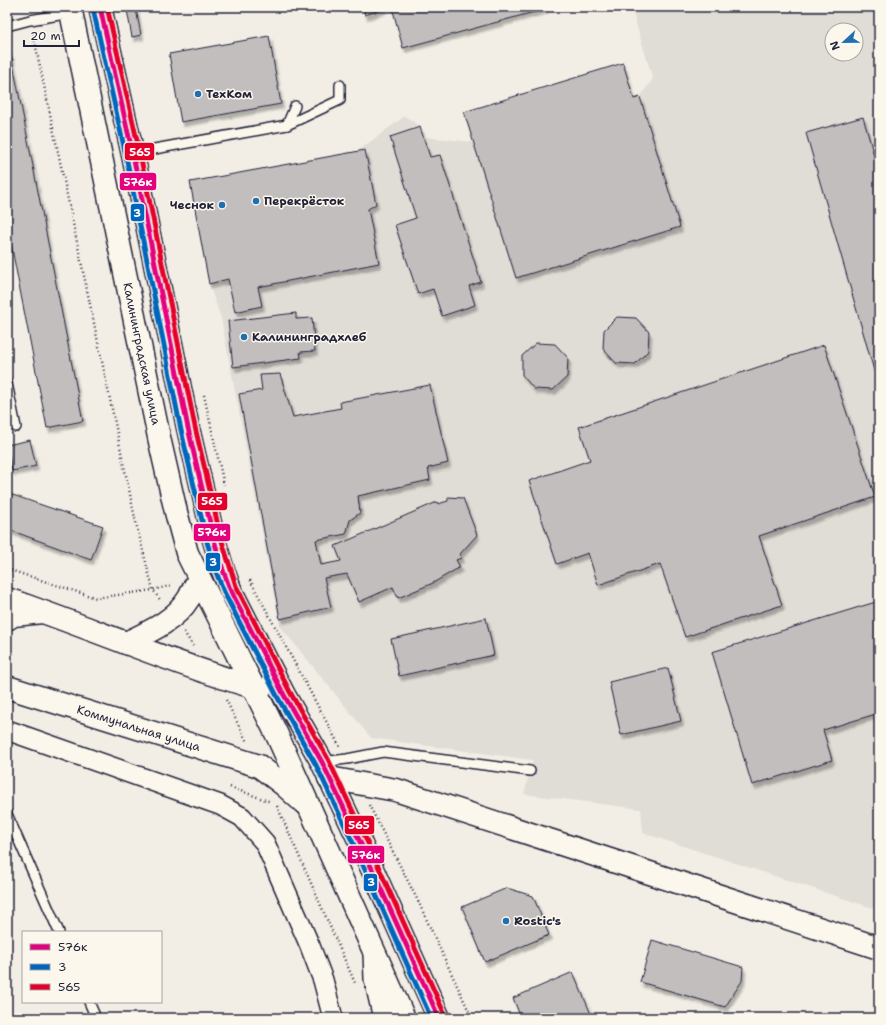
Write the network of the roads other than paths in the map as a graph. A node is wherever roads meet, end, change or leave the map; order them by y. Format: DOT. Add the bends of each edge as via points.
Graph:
graph roads {
  1 [pos="100,7"];
  2 [pos="70,10"];
  3 [pos="7,26"];
  4 [pos="340,86"];
  5 [pos="295,106"];
  6 [pos="287,125"];
  7 [pos="132,156"];
  8 [pos="7,383"];
  9 [pos="16,427"];
  10 [pos="198,579"];
  11 [pos="7,599"];
  12 [pos="45,612"];
  13 [pos="7,619"];
  14 [pos="126,644"];
  15 [pos="11,686"];
  16 [pos="253,687"];
  17 [pos="284,695"];
  18 [pos="7,730"];
  19 [pos="276,735"];
  20 [pos="259,766"];
  21 [pos="326,770"];
  22 [pos="530,771"];
  23 [pos="308,807"];
  24 [pos="7,814"];
  25 [pos="59,931"];
  26 [pos="372,948"];
  27 [pos="879,948"];
  28 [pos="89,1003"];
  29 [pos="96,1018"];
  30 [pos="333,1018"];
  31 [pos="384,1018"];
  32 [pos="404,1018"];
  33 [pos="439,1018"];
  1 -- 7 [label="main road"];
  2 -- 3 [label="lane"];
  2 -- 10 [label="main road, Калининградская улица" via="168,477 187,553"];
  4 -- 6 [label="lane" via="340,100"];
  5 -- 6 [label="lane"];
  6 -- 7 [label="lane" via="149,150"];
  7 -- 17 [label="main road" via="188,428 214,540 230,589"];
  8 -- 9 [label="lane"];
  10 -- 14 [label="main road" via="188,599 172,618"];
  10 -- 16 [label="main road, Калининградская улица"];
  11 -- 12 [label="main road"];
  12 -- 13 [label="main road" via="14,615"];
  12 -- 14 [label="main road"];
  14 -- 16 [label="main road"];
  15 -- 20 [label="main road, Коммунальная улица"];
  16 -- 17 [label="main road"];
  16 -- 19 [label="main road, Калининградская улица"];
  17 -- 19 [label="main road"];
  17 -- 21 [label="main road"];
  18 -- 30 [label="street" via="220,805 242,817 265,844 310,946 323,980"];
  19 -- 20 [label="main road"];
  19 -- 23 [label="main road, Калининградская улица"];
  20 -- 23 [label="main road, Калининградская улица"];
  21 -- 22 [label="lane" via="347,759 383,752"];
  21 -- 27 [label="main road" via="358,782 403,792"];
  21 -- 33 [label="main road"];
  23 -- 26 [label="main road, Калининградская улица"];
  24 -- 25 [label="lane"];
  26 -- 31 [label="street, Калининградская улица" via="374,979"];
  26 -- 32 [label="main road, Калининградская улица"];
  28 -- 29 [label="lane"];
}
